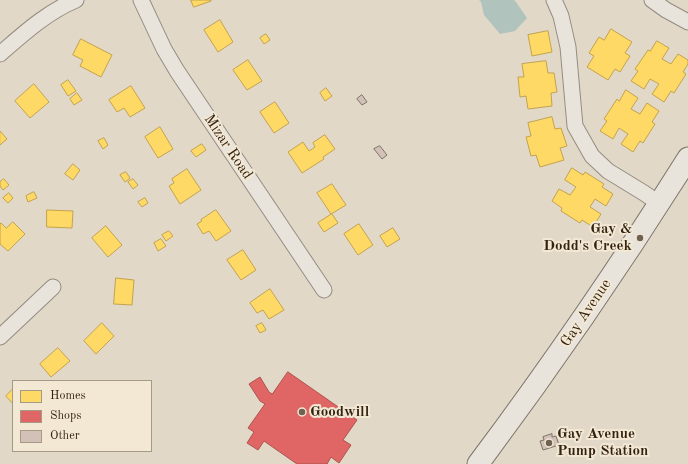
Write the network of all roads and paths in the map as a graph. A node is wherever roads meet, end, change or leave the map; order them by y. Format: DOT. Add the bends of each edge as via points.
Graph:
graph roads {
  1 [pos="76,0"];
  2 [pos="141,0"];
  3 [pos="554,0"];
  4 [pos="652,0"];
  5 [pos="688,22"];
  6 [pos="0,54"];
  7 [pos="688,158"];
  8 [pos="660,204"];
  9 [pos="53,287"];
  10 [pos="324,290"];
  11 [pos="0,337"];
  12 [pos="478,464"];
  1 -- 6 [label="street" via="54,11"];
  2 -- 10 [label="street, Mizar Road" via="177,71"];
  3 -- 8 [label="street" via="561,16 568,47 575,126 597,161"];
  4 -- 5 [label="street"];
  7 -- 8 [label="street, Gay Avenue"];
  8 -- 12 [label="street, Gay Avenue" via="525,401"];
  9 -- 11 [label="street"];
}
